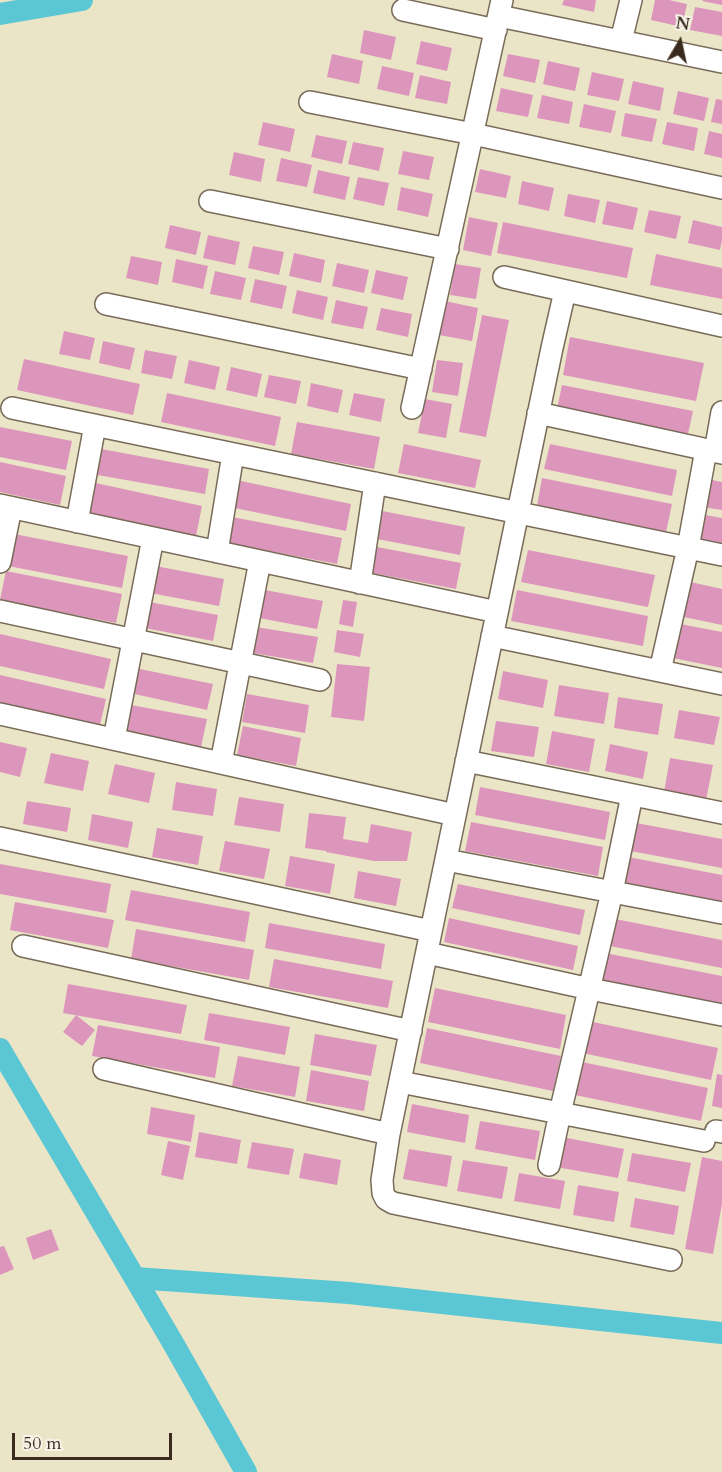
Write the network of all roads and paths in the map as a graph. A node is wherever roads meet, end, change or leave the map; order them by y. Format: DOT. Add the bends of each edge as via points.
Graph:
graph roads {
  1 [pos="630,0"];
  2 [pos="404,10"];
  3 [pos="499,15"];
  4 [pos="621,41"];
  5 [pos="722,62"];
  6 [pos="310,102"];
  7 [pos="473,134"];
  8 [pos="722,188"];
  9 [pos="210,201"];
  10 [pos="448,249"];
  11 [pos="504,277"];
  12 [pos="565,291"];
  13 [pos="106,304"];
  14 [pos="722,326"];
  15 [pos="421,369"];
  16 [pos="12,408"];
  17 [pos="412,408"];
  18 [pos="722,412"];
  19 [pos="538,413"];
  20 [pos="95,425"];
  21 [pos="714,452"];
  22 [pos="233,454"];
  23 [pos="375,483"];
  24 [pos="5,507"];
  25 [pos="518,513"];
  26 [pos="77,522"];
  27 [pos="153,538"];
  28 [pos="688,548"];
  29 [pos="217,552"];
  30 [pos="722,555"];
  31 [pos="260,561"];
  32 [pos="0,562"];
  33 [pos="360,582"];
  34 [pos="0,611"];
  35 [pos="497,612"];
  36 [pos="492,636"];
  37 [pos="134,640"];
  38 [pos="240,663"];
  39 [pos="660,671"];
  40 [pos="320,680"];
  41 [pos="722,684"];
  42 [pos="0,714"];
  43 [pos="114,739"];
  44 [pos="466,761"];
  45 [pos="221,763"];
  46 [pos="632,795"];
  47 [pos="722,813"];
  48 [pos="455,815"];
  49 [pos="0,838"];
  50 [pos="446,860"];
  51 [pos="612,892"];
  52 [pos="722,913"];
  53 [pos="431,931"];
  54 [pos="23,946"];
  55 [pos="427,953"];
  56 [pos="590,989"];
  57 [pos="722,1015"];
  58 [pos="411,1031"];
  59 [pos="104,1069"];
  60 [pos="400,1082"];
  61 [pos="560,1113"];
  62 [pos="389,1134"];
  63 [pos="714,1135"];
  64 [pos="549,1165"];
  65 [pos="671,1260"];
  1 -- 4 [label="street"];
  2 -- 3 [label="street"];
  3 -- 4 [label="street"];
  3 -- 7 [label="street"];
  4 -- 5 [label="street"];
  6 -- 7 [label="street"];
  7 -- 8 [label="street"];
  7 -- 10 [label="street"];
  9 -- 10 [label="street"];
  10 -- 15 [label="street"];
  11 -- 12 [label="street"];
  12 -- 14 [label="street"];
  12 -- 19 [label="street"];
  13 -- 15 [label="street"];
  15 -- 17 [label="street"];
  16 -- 20 [label="street"];
  18 -- 21 [label="street"];
  19 -- 21 [label="street"];
  19 -- 25 [label="street"];
  20 -- 22 [label="street"];
  20 -- 26 [label="street"];
  21 -- 28 [label="street"];
  22 -- 23 [label="street"];
  22 -- 29 [label="street"];
  23 -- 25 [label="street"];
  23 -- 33 [label="street"];
  24 -- 26 [label="street"];
  24 -- 32 [label="street"];
  25 -- 28 [label="street"];
  25 -- 35 [label="street"];
  26 -- 27 [label="street"];
  27 -- 29 [label="street"];
  27 -- 37 [label="street"];
  28 -- 30 [label="street"];
  28 -- 39 [label="street"];
  29 -- 31 [label="street"];
  31 -- 33 [label="street"];
  31 -- 38 [label="street"];
  33 -- 35 [label="street"];
  34 -- 37 [label="street"];
  35 -- 36 [label="street"];
  36 -- 39 [label="street"];
  36 -- 44 [label="street"];
  37 -- 38 [label="street"];
  37 -- 43 [label="street"];
  38 -- 40 [label="street"];
  38 -- 45 [label="street"];
  39 -- 41 [label="street"];
  42 -- 43 [label="street"];
  43 -- 45 [label="street"];
  44 -- 46 [label="street"];
  44 -- 48 [label="street"];
  45 -- 48 [label="street"];
  46 -- 47 [label="street"];
  46 -- 51 [label="street"];
  48 -- 50 [label="street"];
  49 -- 53 [label="street"];
  50 -- 51 [label="street"];
  50 -- 53 [label="street"];
  51 -- 52 [label="street"];
  51 -- 56 [label="street"];
  53 -- 55 [label="street"];
  54 -- 58 [label="street"];
  55 -- 56 [label="street"];
  55 -- 58 [label="street"];
  56 -- 57 [label="street"];
  56 -- 61 [label="street"];
  58 -- 60 [label="street"];
  59 -- 62 [label="street"];
  60 -- 61 [label="street"];
  60 -- 62 [label="street"];
  61 -- 63 [label="street"];
  61 -- 64 [label="street"];
  62 -- 65 [label="street" via="382,1180 383,1193 393,1203"];
}
